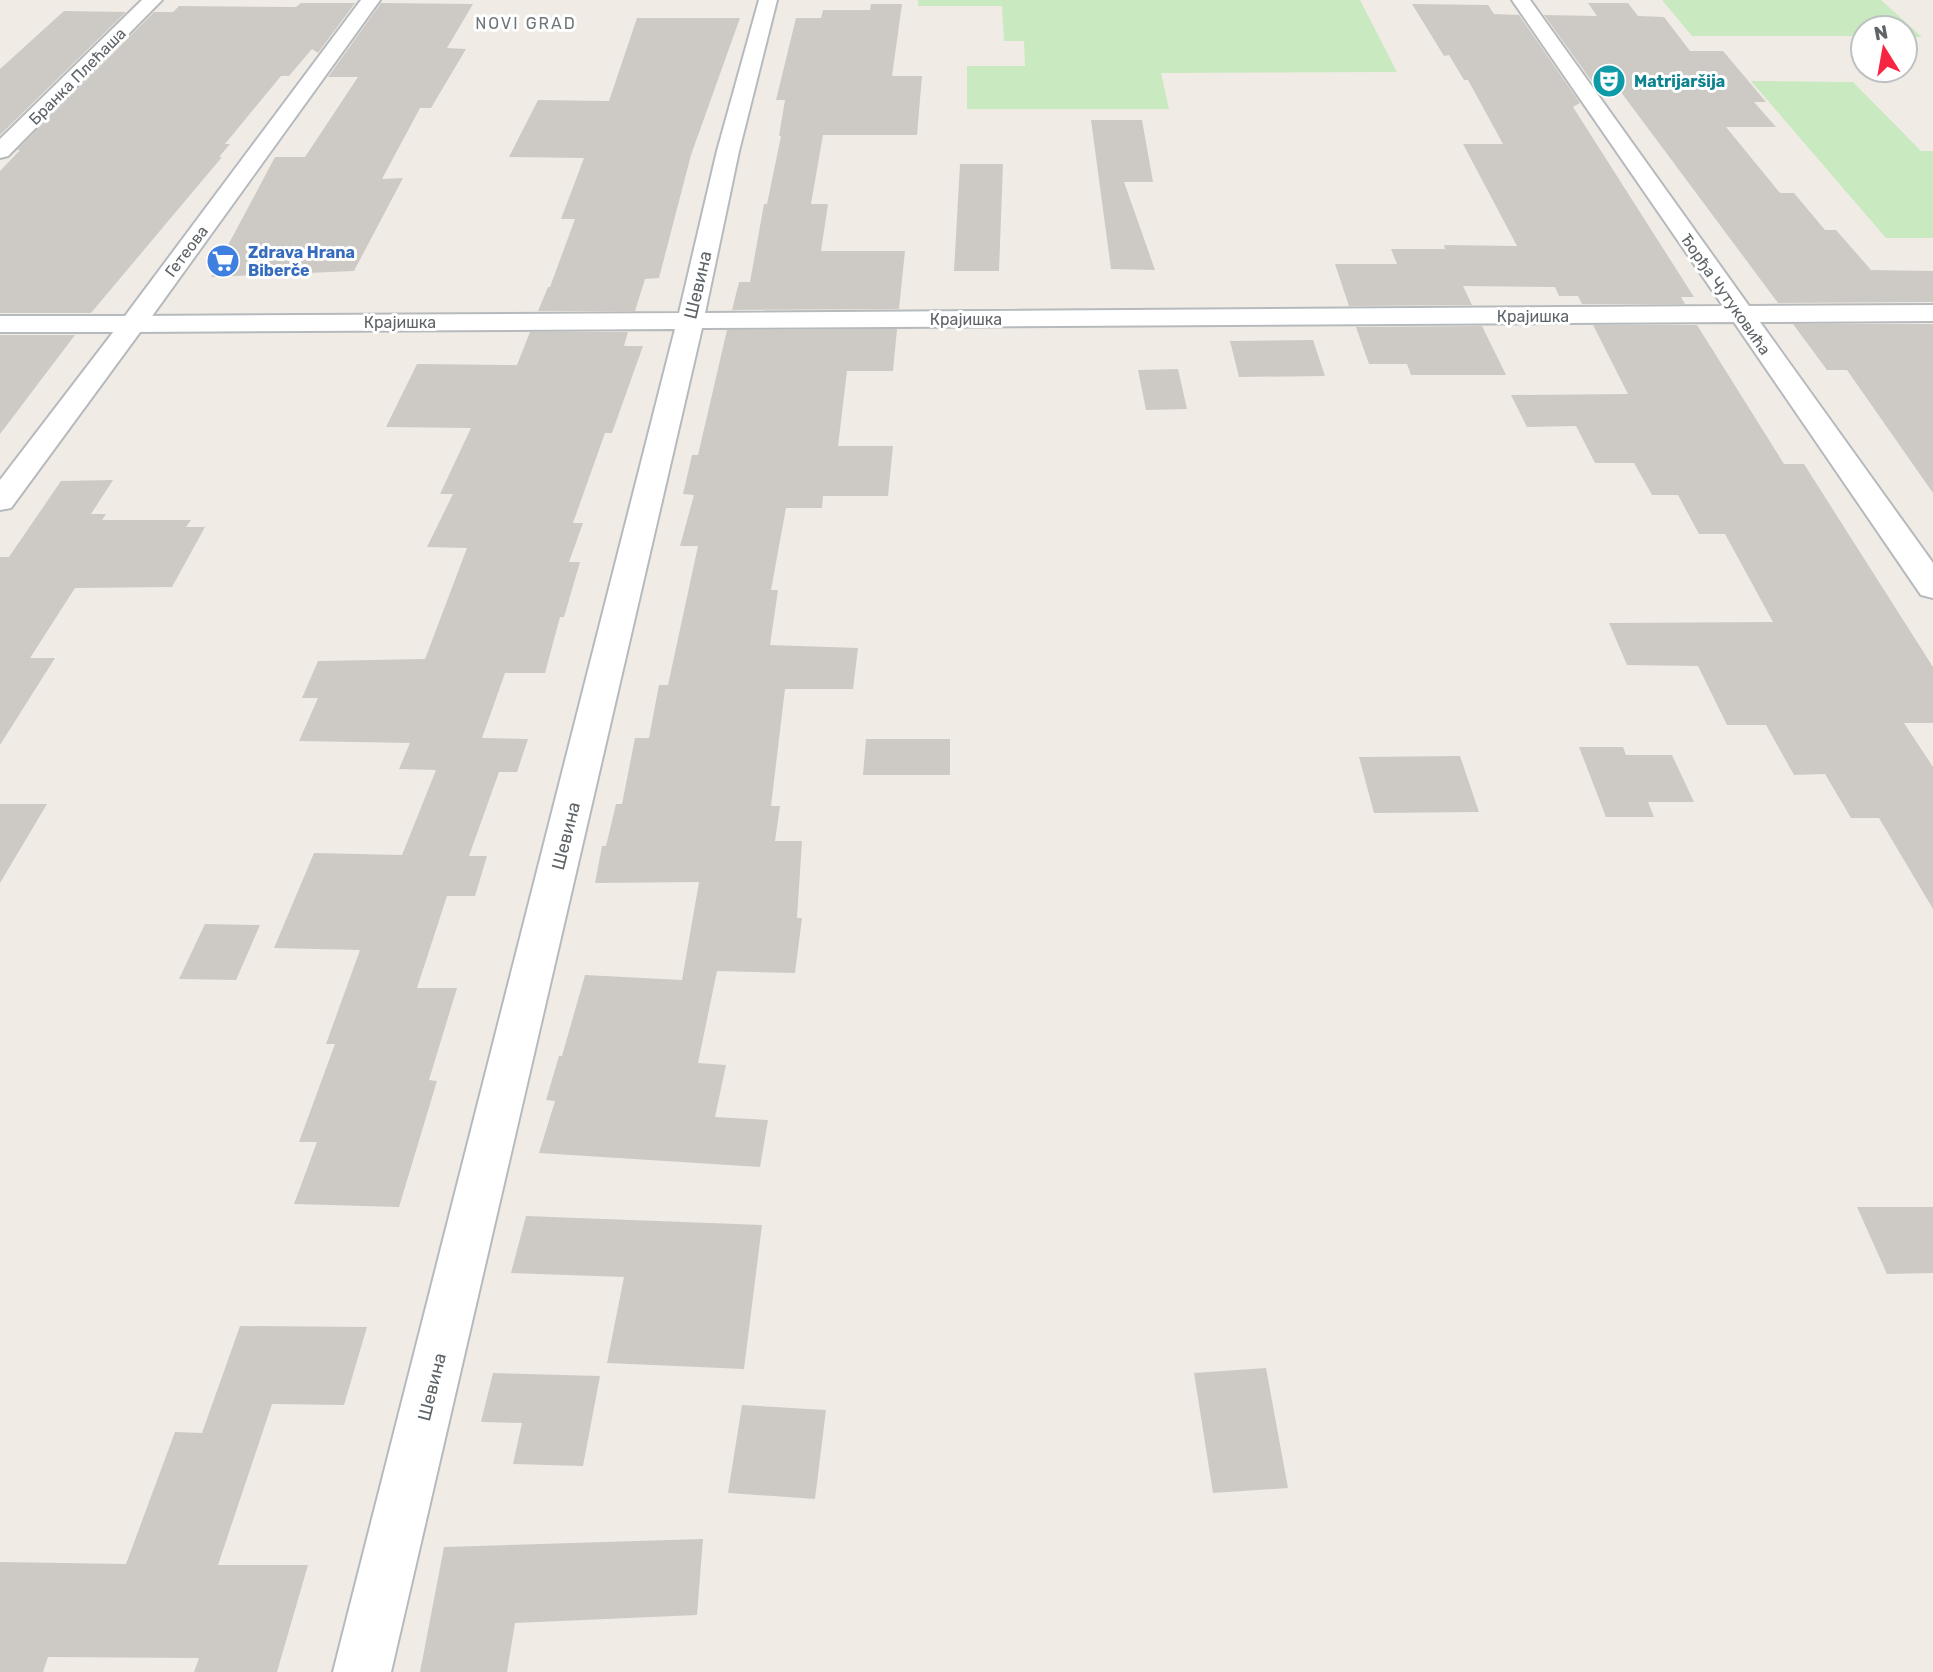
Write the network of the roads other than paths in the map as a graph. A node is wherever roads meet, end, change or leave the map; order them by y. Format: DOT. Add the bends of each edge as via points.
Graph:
graph roads {
  1 [pos="153,0"];
  2 [pos="371,0"];
  3 [pos="768,0"];
  4 [pos="1521,0"];
  5 [pos="0,116"];
  6 [pos="36,116"];
  7 [pos="0,151"];
  8 [pos="1933,313"];
  9 [pos="1740,314"];
  10 [pos="690,320"];
  11 [pos="0,324"];
  12 [pos="133,324"];
  13 [pos="0,501"];
  14 [pos="1933,587"];
  15 [pos="362,1672"];
  1 -- 6 [label="street, Бранка Плећаша"];
  2 -- 12 [label="street, Гетеова"];
  3 -- 10 [label="street, Шевина"];
  4 -- 9 [label="street, Ђорђа Чутуковића"];
  5 -- 6 [label="street"];
  6 -- 7 [label="street, Бранка Плећаша"];
  8 -- 9 [label="street, Крајишка"];
  9 -- 10 [label="street, Крајишка"];
  9 -- 14 [label="street, Ђорђа Чутуковића"];
  10 -- 12 [label="street, Крајишка"];
  10 -- 15 [label="street, Шевина"];
  11 -- 12 [label="street, Крајишка"];
  12 -- 13 [label="street, Гетеова"];
}
